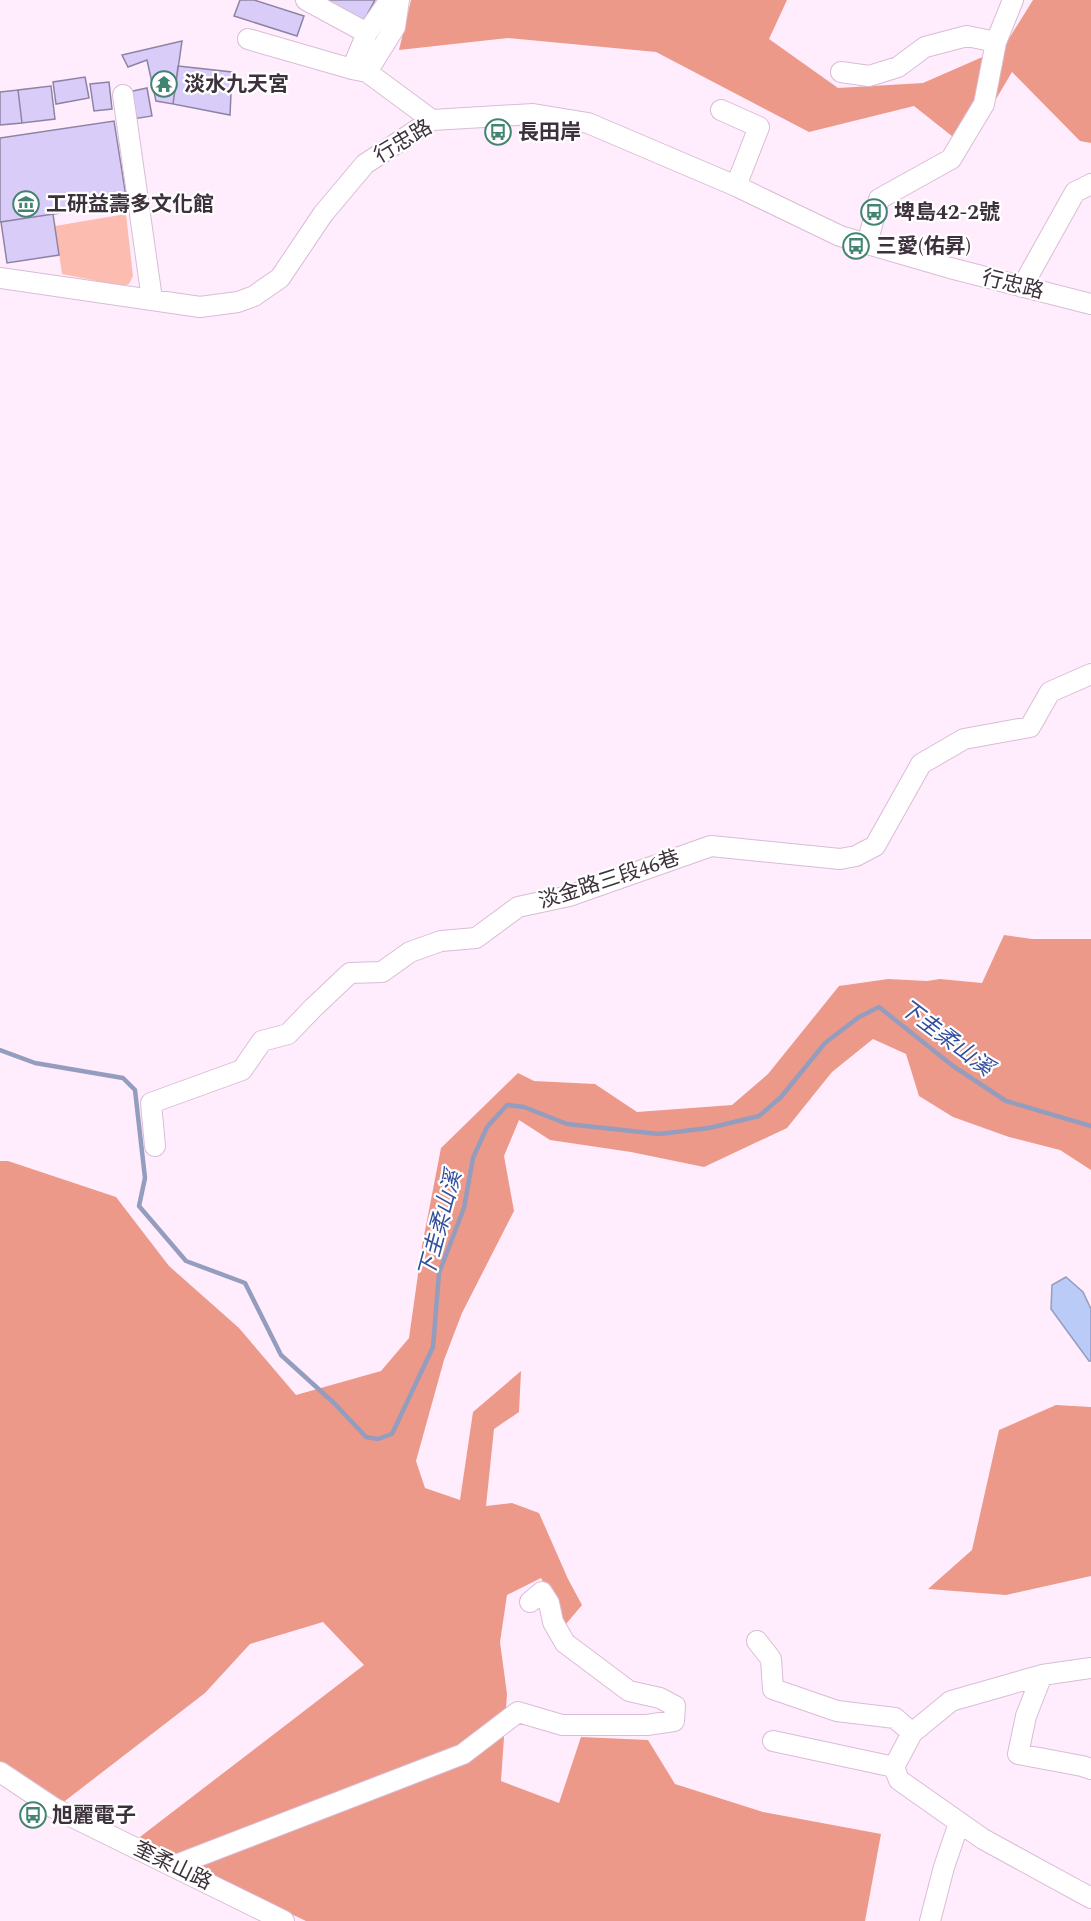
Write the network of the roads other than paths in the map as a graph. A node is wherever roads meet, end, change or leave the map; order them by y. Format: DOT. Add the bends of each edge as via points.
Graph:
graph roads {
  1 [pos="306,0"];
  2 [pos="387,0"];
  3 [pos="399,0"];
  4 [pos="1013,0"];
  5 [pos="367,33"];
  6 [pos="248,39"];
  7 [pos="996,42"];
  8 [pos="360,71"];
  9 [pos="841,72"];
  10 [pos="123,95"];
  11 [pos="721,110"];
  12 [pos="432,120"];
  13 [pos="1091,184"];
  14 [pos="736,186"];
  15 [pos="867,244"];
  16 [pos="0,278"];
  17 [pos="1022,287"];
  18 [pos="152,299"];
  19 [pos="1091,304"];
  20 [pos="1091,674"];
  21 [pos="154,1146"];
  22 [pos="530,1602"];
  23 [pos="757,1641"];
  24 [pos="1091,1668"];
  25 [pos="1042,1675"];
  26 [pos="912,1733"];
  27 [pos="773,1741"];
  28 [pos="894,1767"];
  29 [pos="1091,1769"];
  30 [pos="0,1773"];
  31 [pos="959,1823"];
  32 [pos="173,1866"];
  33 [pos="1091,1898"];
  34 [pos="284,1921"];
  35 [pos="930,1921"];
  1 -- 5 [label="street"];
  2 -- 5 [label="street"];
  3 -- 8 [label="street" via="395,27"];
  4 -- 7 [label="street"];
  5 -- 8 [label="street"];
  6 -- 8 [label="street"];
  7 -- 9 [label="street" via="967,36 925,47 898,67 869,76"];
  7 -- 15 [label="street" via="984,104 951,159 879,199"];
  8 -- 12 [label="street"];
  10 -- 18 [label="street"];
  11 -- 14 [label="street" via="759,127"];
  12 -- 14 [label="street, 行忠路" via="533,114 588,123"];
  12 -- 18 [label="street, 行忠路" via="365,164 323,214 280,278 260,292 238,302 200,308"];
  13 -- 17 [label="street" via="1076,192"];
  14 -- 15 [label="street, 行忠路" via="840,236"];
  15 -- 17 [label="street, 行忠路"];
  16 -- 18 [label="street, 行忠路"];
  17 -- 19 [label="street, 行忠路"];
  20 -- 21 [label="street, 淡金路三段46巷" via="1050,692 1030,727 964,739 921,764 875,846 856,856 840,859 711,846 568,896 518,908 476,938 441,941 410,952 382,972 350,973 288,1034 262,1041 242,1070 151,1103"];
  22 -- 32 [label="street" via="542,1592 565,1643 629,1691 675,1706 674,1721 647,1725 562,1725 518,1712 463,1754"];
  23 -- 26 [label="street" via="771,1659 773,1689 837,1711 895,1718"];
  24 -- 25 [label="street"];
  25 -- 26 [label="street" via="951,1701"];
  25 -- 29 [label="street" via="1026,1716 1018,1754"];
  26 -- 28 [label="street"];
  27 -- 28 [label="street"];
  28 -- 31 [label="street" via="899,1780"];
  30 -- 32 [label="street, 奎柔山路" via="54,1808"];
  31 -- 33 [label="street"];
  31 -- 35 [label="street"];
  32 -- 34 [label="street, 奎柔山路"];
}
